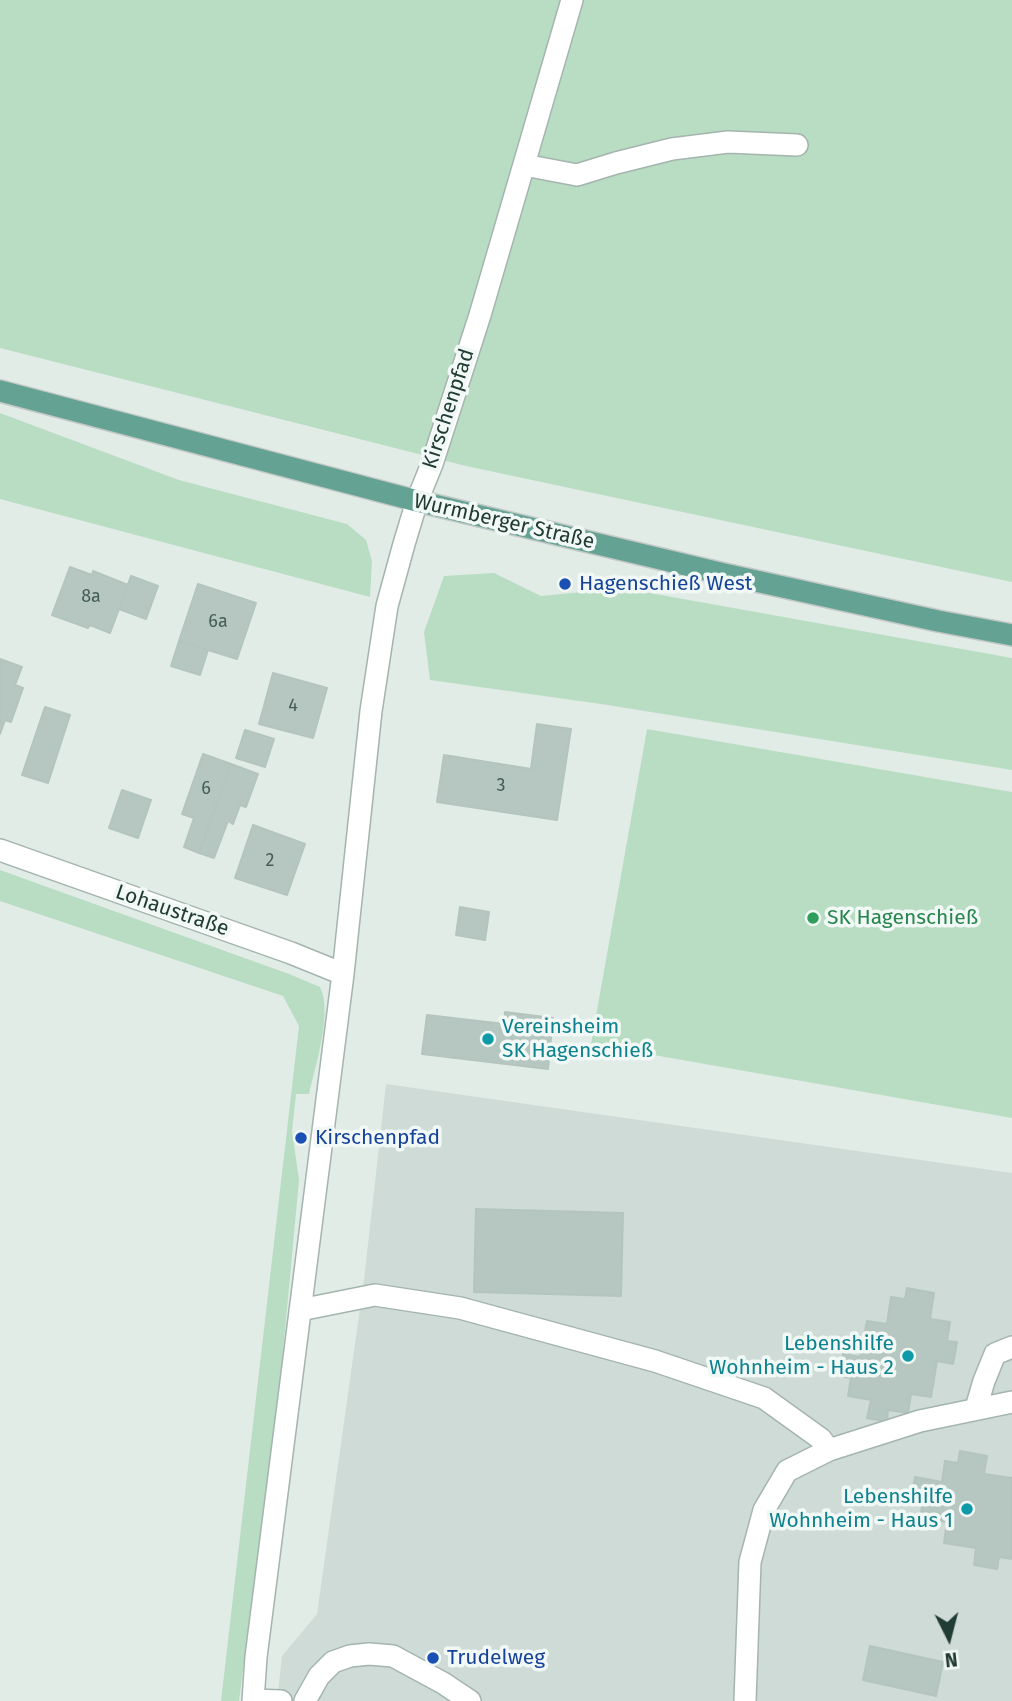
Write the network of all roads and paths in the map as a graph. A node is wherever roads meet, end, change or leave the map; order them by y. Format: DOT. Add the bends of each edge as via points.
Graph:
graph roads {
  1 [pos="572,0"];
  2 [pos="797,145"];
  3 [pos="524,165"];
  4 [pos="0,391"];
  5 [pos="417,502"];
  6 [pos="1012,635"];
  7 [pos="0,850"];
  8 [pos="343,974"];
  9 [pos="300,1310"];
  10 [pos="1012,1347"];
  11 [pos="1012,1402"];
  12 [pos="976,1408"];
  13 [pos="829,1450"];
  14 [pos="253,1701"];
  15 [pos="281,1701"];
  16 [pos="304,1701"];
  17 [pos="470,1701"];
  18 [pos="745,1701"];
  1 -- 3 [label="street, Kirschenpfad"];
  2 -- 3 [label="street" via="728,142 672,149 577,175"];
  3 -- 5 [label="street, Kirschenpfad"];
  4 -- 5 [label="main road, Wurmberger Straße"];
  5 -- 6 [label="main road, Wurmberger Straße"];
  5 -- 8 [label="street, Kirschenpfad" via="385,619 370,711"];
  7 -- 8 [label="street, Lohaustraße"];
  8 -- 9 [label="street, Kirschenpfad"];
  9 -- 13 [label="street" via="375,1294 460,1308 655,1361 764,1398 821,1439"];
  9 -- 14 [label="street, Kirschenpfad"];
  10 -- 12 [label="street" via="995,1354"];
  11 -- 12 [label="street"];
  12 -- 13 [label="street"];
  13 -- 18 [label="street" via="788,1471 764,1510 750,1562"];
  14 -- 15 [label="street"];
  16 -- 17 [label="street" via="333,1662 369,1654 393,1656"];
}
